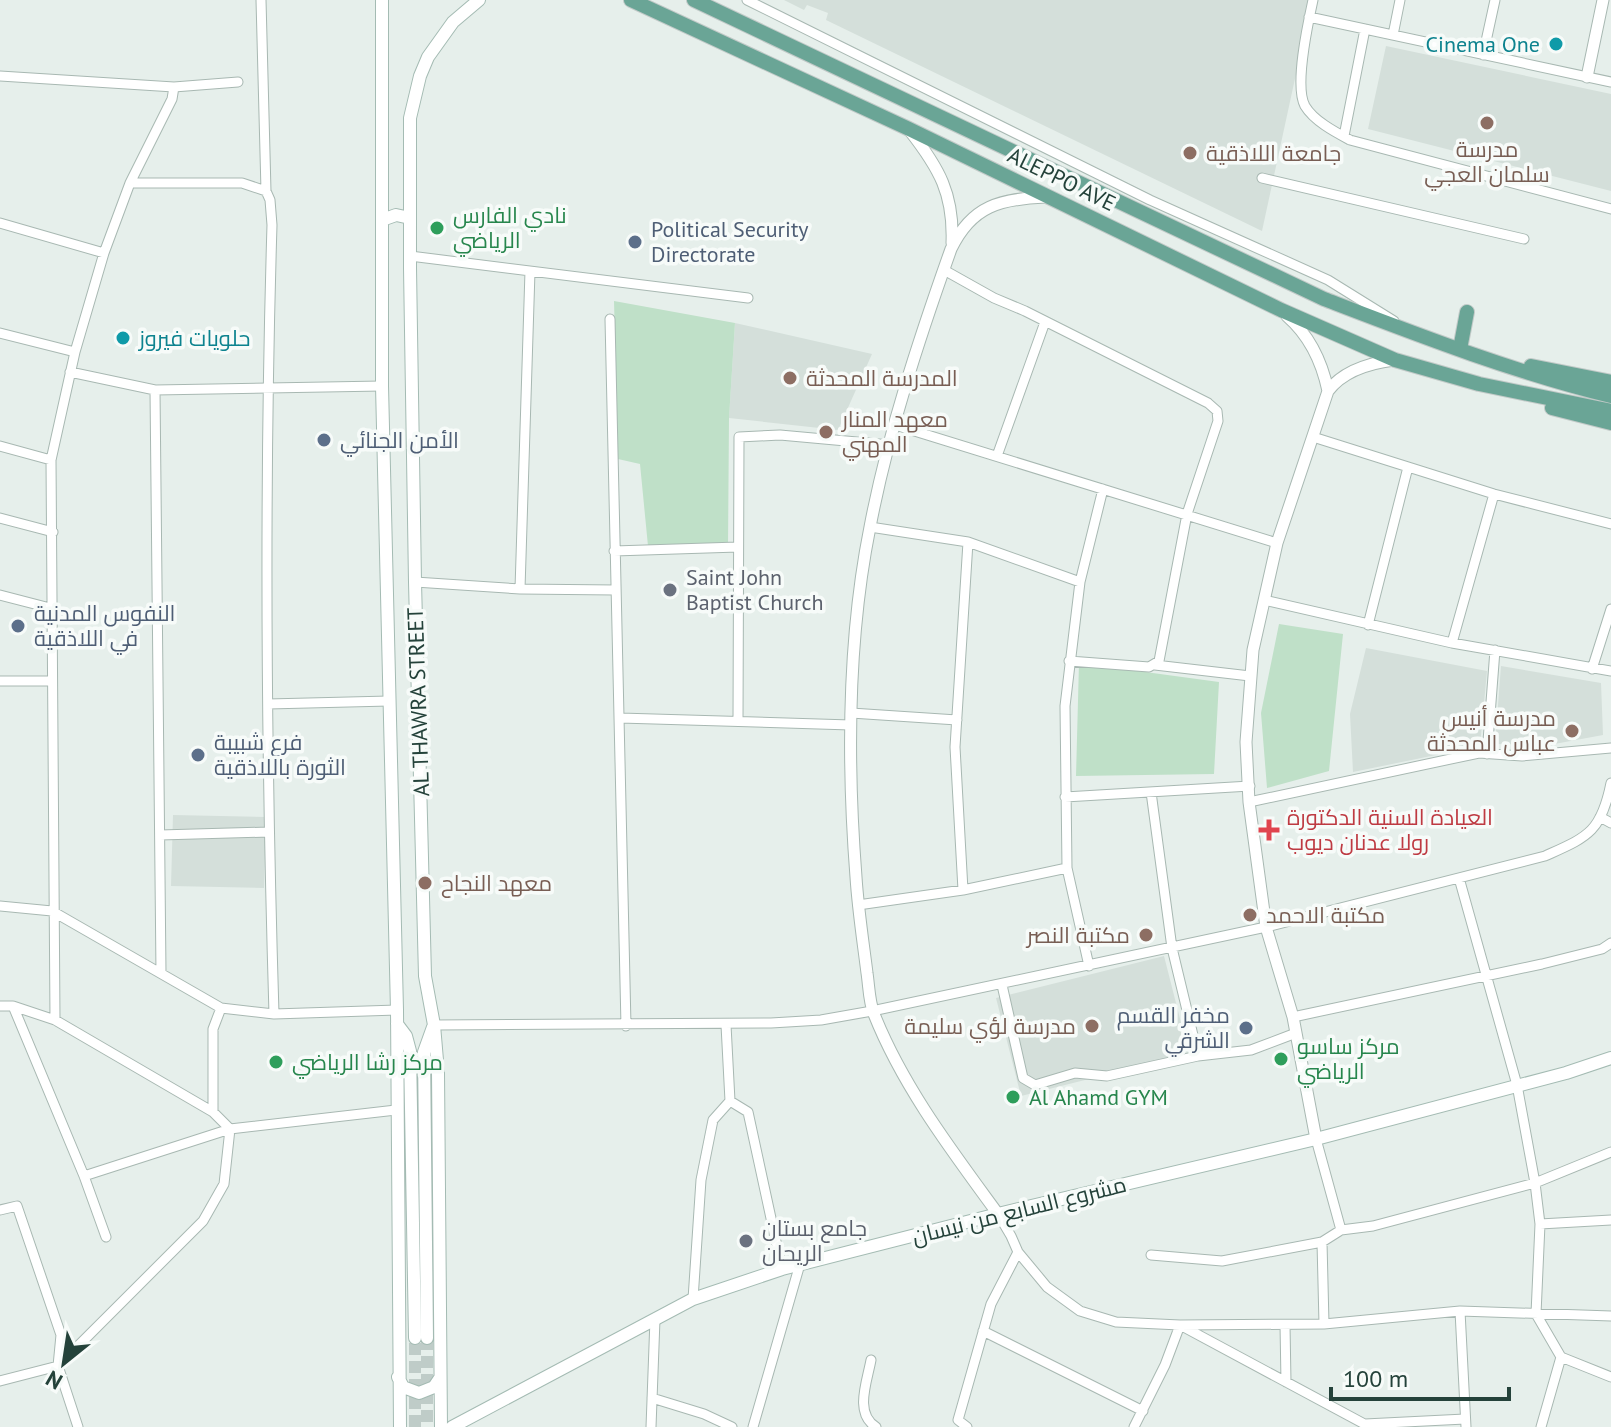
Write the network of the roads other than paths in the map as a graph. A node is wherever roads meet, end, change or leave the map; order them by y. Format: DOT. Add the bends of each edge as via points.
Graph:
graph roads {
  1 [pos="261,0"];
  2 [pos="382,0"];
  3 [pos="479,0"];
  4 [pos="631,0"];
  5 [pos="694,0"];
  6 [pos="747,0"];
  7 [pos="1313,0"];
  8 [pos="1400,0"];
  9 [pos="1495,0"];
  10 [pos="1603,0"];
  11 [pos="1309,17"];
  12 [pos="1365,29"];
  13 [pos="1393,35"];
  14 [pos="1483,55"];
  15 [pos="0,76"];
  16 [pos="1587,77"];
  17 [pos="238,82"];
  18 [pos="1611,82"];
  19 [pos="174,87"];
  20 [pos="907,128"];
  21 [pos="1344,136"];
  22 [pos="1262,178"];
  23 [pos="130,183"];
  24 [pos="266,191"];
  25 [pos="1047,197"];
  26 [pos="1611,209"];
  27 [pos="410,218"];
  28 [pos="382,220"];
  29 [pos="0,223"];
  30 [pos="1524,239"];
  31 [pos="951,249"];
  32 [pos="104,253"];
  33 [pos="410,256"];
  34 [pos="944,270"];
  35 [pos="530,271"];
  36 [pos="748,298"];
  37 [pos="1281,310"];
  38 [pos="1467,312"];
  39 [pos="610,319"];
  40 [pos="1045,322"];
  41 [pos="0,333"];
  42 [pos="1418,335"];
  43 [pos="1460,349"];
  44 [pos="75,352"];
  45 [pos="1395,360"];
  46 [pos="1491,360"];
  47 [pos="70,372"];
  48 [pos="1611,382"];
  49 [pos="1479,384"];
  50 [pos="382,386"];
  51 [pos="267,389"];
  52 [pos="155,390"];
  53 [pos="1328,391"];
  54 [pos="1611,396"];
  55 [pos="1611,411"];
  56 [pos="1611,423"];
  57 [pos="895,425"];
  58 [pos="1313,437"];
  59 [pos="890,445"];
  60 [pos="0,446"];
  61 [pos="997,456"];
  62 [pos="51,460"];
  63 [pos="1408,467"];
  64 [pos="1103,489"];
  65 [pos="1494,494"];
  66 [pos="1187,514"];
  67 [pos="0,518"];
  68 [pos="1611,524"];
  69 [pos="870,527"];
  70 [pos="53,532"];
  71 [pos="968,542"];
  72 [pos="1277,543"];
  73 [pos="738,547"];
  74 [pos="614,551"];
  75 [pos="415,582"];
  76 [pos="1080,582"];
  77 [pos="520,589"];
  78 [pos="615,590"];
  79 [pos="0,595"];
  80 [pos="1264,600"];
  81 [pos="50,608"];
  82 [pos="1611,609"];
  83 [pos="1368,625"];
  84 [pos="1452,643"];
  85 [pos="1495,650"];
  86 [pos="1069,661"];
  87 [pos="1155,665"];
  88 [pos="1592,669"];
  89 [pos="1611,671"];
  90 [pos="1250,676"];
  91 [pos="0,681"];
  92 [pos="52,681"];
  93 [pos="389,701"];
  94 [pos="268,704"];
  95 [pos="620,718"];
  96 [pos="851,719"];
  97 [pos="957,720"];
  98 [pos="738,721"];
  99 [pos="1611,748"];
  100 [pos="1487,754"];
  101 [pos="1611,783"];
  102 [pos="1250,786"];
  103 [pos="1151,792"];
  104 [pos="1065,797"];
  105 [pos="1249,802"];
  106 [pos="1600,817"];
  107 [pos="1611,823"];
  108 [pos="268,832"];
  109 [pos="160,835"];
  110 [pos="1067,868"];
  111 [pos="1459,878"];
  112 [pos="963,890"];
  113 [pos="858,905"];
  114 [pos="0,906"];
  115 [pos="52,911"];
  116 [pos="1266,927"];
  117 [pos="1611,943"];
  118 [pos="1172,948"];
  119 [pos="1089,966"];
  120 [pos="161,972"];
  121 [pos="1488,975"];
  122 [pos="1002,985"];
  123 [pos="0,1006"];
  124 [pos="13,1006"];
  125 [pos="221,1008"];
  126 [pos="397,1010"];
  127 [pos="872,1011"];
  128 [pos="274,1014"];
  129 [pos="1293,1017"];
  130 [pos="55,1020"];
  131 [pos="397,1024"];
  132 [pos="434,1025"];
  133 [pos="726,1025"];
  134 [pos="626,1026"];
  135 [pos="1296,1033"];
  136 [pos="1198,1056"];
  137 [pos="1611,1058"];
  138 [pos="1517,1085"];
  139 [pos="730,1101"];
  140 [pos="396,1110"];
  141 [pos="213,1112"];
  142 [pos="230,1129"];
  143 [pos="1316,1139"];
  144 [pos="1611,1152"];
  145 [pos="84,1176"];
  146 [pos="1535,1183"];
  147 [pos="0,1210"];
  148 [pos="998,1214"];
  149 [pos="1611,1220"];
  150 [pos="1540,1224"];
  151 [pos="1341,1230"];
  152 [pos="106,1237"];
  153 [pos="1322,1242"];
  154 [pos="1018,1252"];
  155 [pos="1151,1255"];
  156 [pos="800,1264"];
  157 [pos="782,1269"];
  158 [pos="693,1299"];
  159 [pos="1460,1311"];
  160 [pos="1536,1314"];
  161 [pos="1611,1316"];
  162 [pos="655,1319"];
  163 [pos="1324,1324"];
  164 [pos="1180,1325"];
  165 [pos="1285,1325"];
  166 [pos="983,1331"];
  167 [pos="1561,1357"];
  168 [pos="871,1360"];
  169 [pos="58,1366"];
  170 [pos="398,1377"];
  171 [pos="1611,1377"];
  172 [pos="440,1378"];
  173 [pos="0,1381"];
  174 [pos="1286,1382"];
  175 [pos="652,1398"];
  176 [pos="1143,1411"];
  177 [pos="1466,1423"];
  178 [pos="954,1424"];
  179 [pos="1367,1426"];
  180 [pos="78,1427"];
  181 [pos="400,1427"];
  182 [pos="441,1427"];
  183 [pos="452,1427"];
  184 [pos="650,1427"];
  185 [pos="732,1427"];
  186 [pos="753,1427"];
  187 [pos="876,1427"];
  188 [pos="967,1427"];
  189 [pos="1134,1427"];
  190 [pos="1541,1427"];
  1 -- 24 [label="street"];
  2 -- 28 [label="main road, AL THAWRA STREET"];
  3 -- 27 [label="main road, AL THAWRA STREET" via="439,38 420,76 410,118"];
  4 -- 20 [label="main road, ALEPPO AVE"];
  5 -- 42 [label="main road, ALEPPO AVE" via="1324,299"];
  6 -- 42 [label="street" via="1150,200 1328,280"];
  7 -- 11 [label="street"];
  8 -- 13 [label="street"];
  9 -- 14 [label="street"];
  10 -- 16 [label="street"];
  11 -- 12 [label="street"];
  11 -- 21 [label="street" via="1302,96 1306,108"];
  12 -- 13 [label="street"];
  12 -- 21 [label="street"];
  13 -- 14 [label="street"];
  14 -- 16 [label="street"];
  15 -- 19 [label="street"];
  16 -- 18 [label="street"];
  17 -- 19 [label="street"];
  19 -- 23 [label="street"];
  20 -- 25 [label="main road, ALEPPO AVE"];
  20 -- 31 [label="street" via="942,178 953,222"];
  21 -- 26 [label="street"];
  22 -- 30 [label="street"];
  23 -- 24 [label="street" via="242,183"];
  23 -- 32 [label="street"];
  24 -- 51 [label="street" via="272,225"];
  25 -- 31 [label="street" via="1013,198 990,206 961,229"];
  25 -- 37 [label="main road, ALEPPO AVE"];
  27 -- 28 [label="main road"];
  27 -- 33 [label="main road, AL THAWRA STREET"];
  28 -- 50 [label="main road, AL THAWRA STREET"];
  29 -- 32 [label="street"];
  31 -- 34 [label="street"];
  32 -- 44 [label="street"];
  33 -- 35 [label="street"];
  33 -- 75 [label="main road, AL THAWRA STREET"];
  34 -- 40 [label="street"];
  34 -- 57 [label="street"];
  35 -- 36 [label="street"];
  35 -- 77 [label="street"];
  37 -- 45 [label="main road, ALEPPO AVE"];
  37 -- 53 [label="street" via="1312,346"];
  38 -- 43 [label="main road"];
  39 -- 74 [label="street"];
  40 -- 61 [label="street"];
  40 -- 66 [label="street" via="1217,411"];
  41 -- 44 [label="street"];
  42 -- 43 [label="main road, ALEPPO AVE"];
  43 -- 46 [label="main road, ALEPPO AVE"];
  44 -- 47 [label="street"];
  45 -- 49 [label="main road, ALEPPO AVE"];
  45 -- 53 [label="street" via="1358,369"];
  46 -- 48 [label="main road"];
  46 -- 54 [label="main road"];
  47 -- 52 [label="street"];
  47 -- 62 [label="street"];
  49 -- 55 [label="main road"];
  49 -- 56 [label="main road"];
  50 -- 51 [label="street"];
  50 -- 93 [label="main road, AL THAWRA STREET"];
  51 -- 52 [label="street"];
  51 -- 94 [label="street"];
  52 -- 109 [label="street"];
  53 -- 58 [label="street"];
  57 -- 59 [label="street"];
  57 -- 61 [label="street"];
  58 -- 63 [label="street"];
  58 -- 72 [label="street"];
  59 -- 69 [label="street"];
  59 -- 73 [label="street" via="780,435 739,437"];
  60 -- 62 [label="street"];
  61 -- 64 [label="street"];
  62 -- 70 [label="street"];
  63 -- 65 [label="street"];
  63 -- 83 [label="street"];
  64 -- 66 [label="street"];
  64 -- 76 [label="street"];
  65 -- 68 [label="street"];
  65 -- 84 [label="street"];
  66 -- 72 [label="street"];
  66 -- 87 [label="street"];
  67 -- 70 [label="street"];
  69 -- 71 [label="street"];
  69 -- 96 [label="street"];
  70 -- 81 [label="street"];
  71 -- 76 [label="street"];
  71 -- 97 [label="street"];
  72 -- 80 [label="street"];
  73 -- 74 [label="street"];
  73 -- 98 [label="street"];
  74 -- 78 [label="street"];
  75 -- 77 [label="street"];
  75 -- 132 [label="main road, AL THAWRA STREET" via="425,976"];
  76 -- 86 [label="street"];
  77 -- 78 [label="street"];
  78 -- 95 [label="street"];
  79 -- 81 [label="street"];
  80 -- 83 [label="street"];
  80 -- 90 [label="street"];
  81 -- 92 [label="street"];
  82 -- 88 [label="street"];
  83 -- 84 [label="street"];
  84 -- 85 [label="street"];
  85 -- 88 [label="street"];
  85 -- 100 [label="street"];
  86 -- 87 [label="street"];
  86 -- 104 [label="street"];
  87 -- 90 [label="street"];
  88 -- 89 [label="street"];
  90 -- 102 [label="street"];
  91 -- 92 [label="street"];
  92 -- 115 [label="street"];
  93 -- 94 [label="street"];
  93 -- 126 [label="main road, AL THAWRA STREET"];
  94 -- 108 [label="street"];
  95 -- 98 [label="street"];
  95 -- 134 [label="street"];
  96 -- 97 [label="street"];
  96 -- 98 [label="street"];
  96 -- 113 [label="street"];
  97 -- 112 [label="street"];
  99 -- 100 [label="street"];
  100 -- 105 [label="street"];
  101 -- 106 [label="street"];
  102 -- 103 [label="street"];
  102 -- 105 [label="street"];
  103 -- 104 [label="street"];
  103 -- 118 [label="street"];
  104 -- 110 [label="street"];
  105 -- 116 [label="street"];
  106 -- 107 [label="street"];
  106 -- 111 [label="street" via="1583,840 1545,856"];
  108 -- 109 [label="street"];
  108 -- 128 [label="street"];
  109 -- 120 [label="street"];
  110 -- 112 [label="street"];
  110 -- 119 [label="street"];
  111 -- 116 [label="street"];
  111 -- 121 [label="street"];
  112 -- 113 [label="street"];
  113 -- 127 [label="street"];
  114 -- 115 [label="street"];
  115 -- 120 [label="street"];
  115 -- 130 [label="street"];
  116 -- 118 [label="street"];
  116 -- 129 [label="street"];
  117 -- 121 [label="street"];
  118 -- 119 [label="street"];
  118 -- 136 [label="street"];
  119 -- 122 [label="street"];
  120 -- 125 [label="street"];
  121 -- 129 [label="street"];
  121 -- 138 [label="street"];
  122 -- 127 [label="street"];
  122 -- 136 [label="street" via="1028,1083 1075,1073 1107,1076"];
  123 -- 124 [label="street"];
  124 -- 130 [label="street"];
  124 -- 145 [label="street"];
  125 -- 128 [label="street"];
  125 -- 141 [label="street" via="213,1029"];
  126 -- 128 [label="street"];
  126 -- 131 [label="main road, AL THAWRA STREET"];
  127 -- 133 [label="street" via="821,1020"];
  127 -- 148 [label="street" via="904,1078"];
  129 -- 135 [label="street"];
  130 -- 141 [label="street"];
  131 -- 132 [label="main road" via="410,1051 421,1338 424,1052"];
  131 -- 140 [label="main road, AL THAWRA STREET"];
  132 -- 134 [label="street"];
  132 -- 172 [label="main road, AL THAWRA STREET"];
  133 -- 134 [label="street"];
  133 -- 139 [label="street"];
  135 -- 136 [label="street" via="1251,1050"];
  135 -- 143 [label="street"];
  137 -- 138 [label="main road, مشروع السابع من نيسان"];
  138 -- 143 [label="main road, مشروع السابع من نيسان"];
  138 -- 146 [label="street"];
  139 -- 157 [label="street" via="748,1112"];
  139 -- 158 [label="street" via="713,1120 701,1180"];
  140 -- 142 [label="street"];
  140 -- 170 [label="main road, AL THAWRA STREET"];
  141 -- 142 [label="street"];
  142 -- 145 [label="street"];
  142 -- 169 [label="street" via="224,1184 203,1221"];
  143 -- 148 [label="main road, مشروع السابع من نيسان"];
  143 -- 151 [label="street"];
  144 -- 146 [label="street"];
  145 -- 152 [label="street"];
  146 -- 150 [label="street"];
  146 -- 151 [label="street"];
  147 -- 169 [label="street" via="17,1206 61,1335"];
  148 -- 154 [label="street"];
  148 -- 156 [label="main road, مشروع السابع من نيسان"];
  149 -- 150 [label="street"];
  150 -- 160 [label="street"];
  151 -- 153 [label="street"];
  153 -- 155 [label="street" via="1222,1261"];
  153 -- 163 [label="street"];
  154 -- 164 [label="street" via="1047,1287 1080,1311 1116,1322"];
  154 -- 166 [label="street"];
  156 -- 157 [label="main road, مشروع السابع من نيسان"];
  156 -- 186 [label="street"];
  157 -- 158 [label="main road, مشروع السابع من نيسان"];
  158 -- 162 [label="main road, مشروع السابع من نيسان"];
  159 -- 160 [label="street"];
  159 -- 163 [label="street"];
  159 -- 177 [label="street"];
  160 -- 161 [label="street"];
  160 -- 167 [label="street"];
  162 -- 175 [label="street"];
  162 -- 183 [label="main road, مشروع السابع من نيسان"];
  163 -- 165 [label="street"];
  164 -- 165 [label="street"];
  164 -- 174 [label="street"];
  164 -- 176 [label="street"];
  165 -- 174 [label="street"];
  166 -- 176 [label="street"];
  166 -- 178 [label="street"];
  167 -- 171 [label="street"];
  167 -- 190 [label="street"];
  168 -- 187 [label="street" via="862,1410"];
  169 -- 173 [label="street"];
  169 -- 180 [label="street"];
  170 -- 172 [label="main road" via="403,1387 419,1393"];
  170 -- 181 [label="main road, AL THAWRA STREET"];
  172 -- 182 [label="main road, AL THAWRA STREET"];
  174 -- 179 [label="street"];
  175 -- 184 [label="street"];
  175 -- 185 [label="street"];
  176 -- 189 [label="street"];
  177 -- 179 [label="street"];
  178 -- 188 [label="street"];
}
